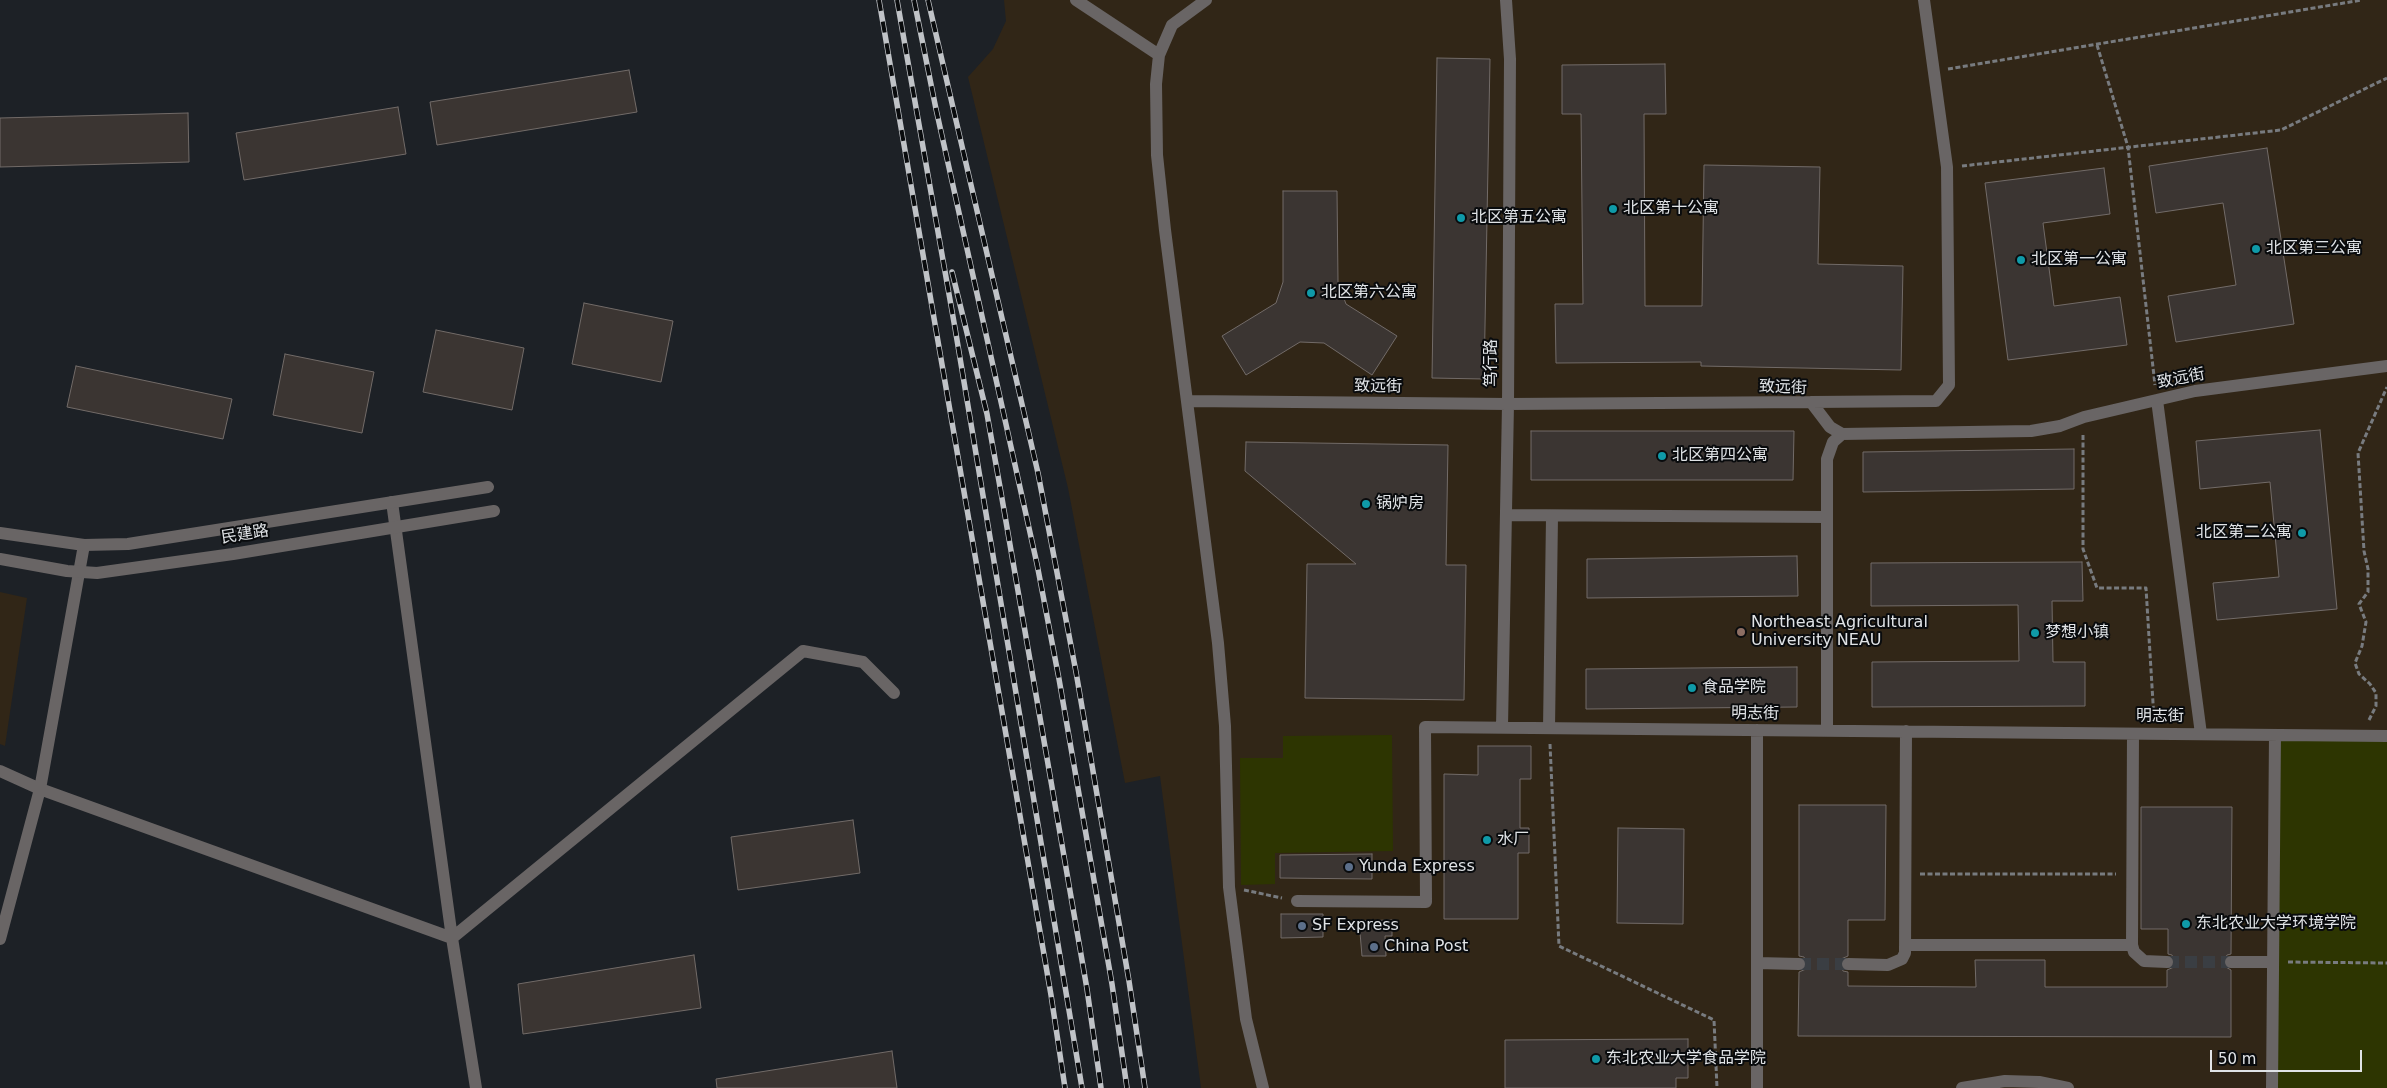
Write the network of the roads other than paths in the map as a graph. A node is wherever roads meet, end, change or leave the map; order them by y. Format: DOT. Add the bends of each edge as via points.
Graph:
graph roads {
  1 [pos="1076,0"];
  2 [pos="1206,0"];
  3 [pos="1506,0"];
  4 [pos="1924,0"];
  5 [pos="1159,55"];
  6 [pos="2387,366"];
  7 [pos="2157,400"];
  8 [pos="1188,401"];
  9 [pos="1812,402"];
  10 [pos="1508,404"];
  11 [pos="1842,434"];
  12 [pos="488,487"];
  13 [pos="392,502"];
  14 [pos="494,512"];
  15 [pos="1506,515"];
  16 [pos="1552,516"];
  17 [pos="1826,516"];
  18 [pos="395,527"];
  19 [pos="0,533"];
  20 [pos="84,545"];
  21 [pos="0,559"];
  22 [pos="79,572"];
  23 [pos="894,693"];
  24 [pos="1502,727"];
  25 [pos="1549,728"];
  26 [pos="1757,730"];
  27 [pos="1827,730"];
  28 [pos="1906,731"];
  29 [pos="2133,734"];
  30 [pos="2200,734"];
  31 [pos="2275,735"];
  32 [pos="2387,736"];
  33 [pos="0,771"];
  34 [pos="40,789"];
  35 [pos="1298,901"];
  36 [pos="452,938"];
  37 [pos="0,939"];
  38 [pos="1907,945"];
  39 [pos="2132,945"];
  40 [pos="2168,962"];
  41 [pos="2232,962"];
  42 [pos="2272,962"];
  43 [pos="1756,963"];
  44 [pos="1799,964"];
  45 [pos="1848,964"];
  46 [pos="476,1088"];
  47 [pos="1263,1088"];
  48 [pos="1757,1088"];
  49 [pos="1962,1088"];
  50 [pos="2068,1088"];
  51 [pos="2272,1088"];
  1 -- 5 [label="street"];
  2 -- 5 [label="street" via="1172,25"];
  3 -- 10 [label="street, 笃行路" via="1510,59"];
  4 -- 9 [label="street" via="1946,167 1949,385 1936,401"];
  5 -- 8 [label="street" via="1157,155"];
  6 -- 7 [label="street, 致远街" via="2195,391"];
  7 -- 11 [label="street, 致远街" via="2031,431"];
  7 -- 30 [label="street"];
  8 -- 10 [label="street, 致远街"];
  8 -- 47 [label="street" via="1224,708 1229,887 1246,1019"];
  9 -- 10 [label="street, 致远街"];
  9 -- 11 [label="street, 致远街" via="1830,427"];
  10 -- 15 [label="street, 笃行路"];
  11 -- 17 [label="street" via="1833,442 1827,459"];
  12 -- 13 [label="street, 民建路"];
  13 -- 18 [label="street"];
  13 -- 20 [label="street, 民建路" via="128,544"];
  14 -- 18 [label="street, 民建路"];
  15 -- 16 [label="street"];
  15 -- 24 [label="street, 笃行路"];
  16 -- 17 [label="street"];
  16 -- 25 [label="street"];
  17 -- 27 [label="street"];
  18 -- 22 [label="street, 民建路" via="97,573"];
  18 -- 36 [label="street"];
  19 -- 20 [label="street, 民建路"];
  20 -- 22 [label="street"];
  21 -- 22 [label="street, 民建路"];
  22 -- 34 [label="street"];
  23 -- 36 [label="street" via="863,662 803,651"];
  24 -- 25 [label="street, 明志街"];
  24 -- 35 [label="street, 明志街" via="1425,728 1426,902"];
  25 -- 26 [label="street, 明志街"];
  26 -- 27 [label="street, 明志街"];
  26 -- 43 [label="street"];
  27 -- 28 [label="street, 明志街"];
  28 -- 29 [label="street, 明志街"];
  28 -- 38 [label="street"];
  29 -- 30 [label="street, 明志街"];
  29 -- 39 [label="street"];
  30 -- 31 [label="street, 明志街"];
  31 -- 32 [label="street, 明志街"];
  31 -- 42 [label="street"];
  33 -- 34 [label="street"];
  34 -- 36 [label="street"];
  34 -- 37 [label="street"];
  36 -- 46 [label="street"];
  38 -- 39 [label="street"];
  38 -- 45 [label="street" via="1902,959 1896,963"];
  39 -- 40 [label="street" via="2134,952 2144,960"];
  41 -- 42 [label="street"];
  42 -- 51 [label="street"];
  43 -- 44 [label="street"];
  43 -- 48 [label="street"];
  49 -- 50 [label="street" via="2005,1082 2039,1082"];
}
